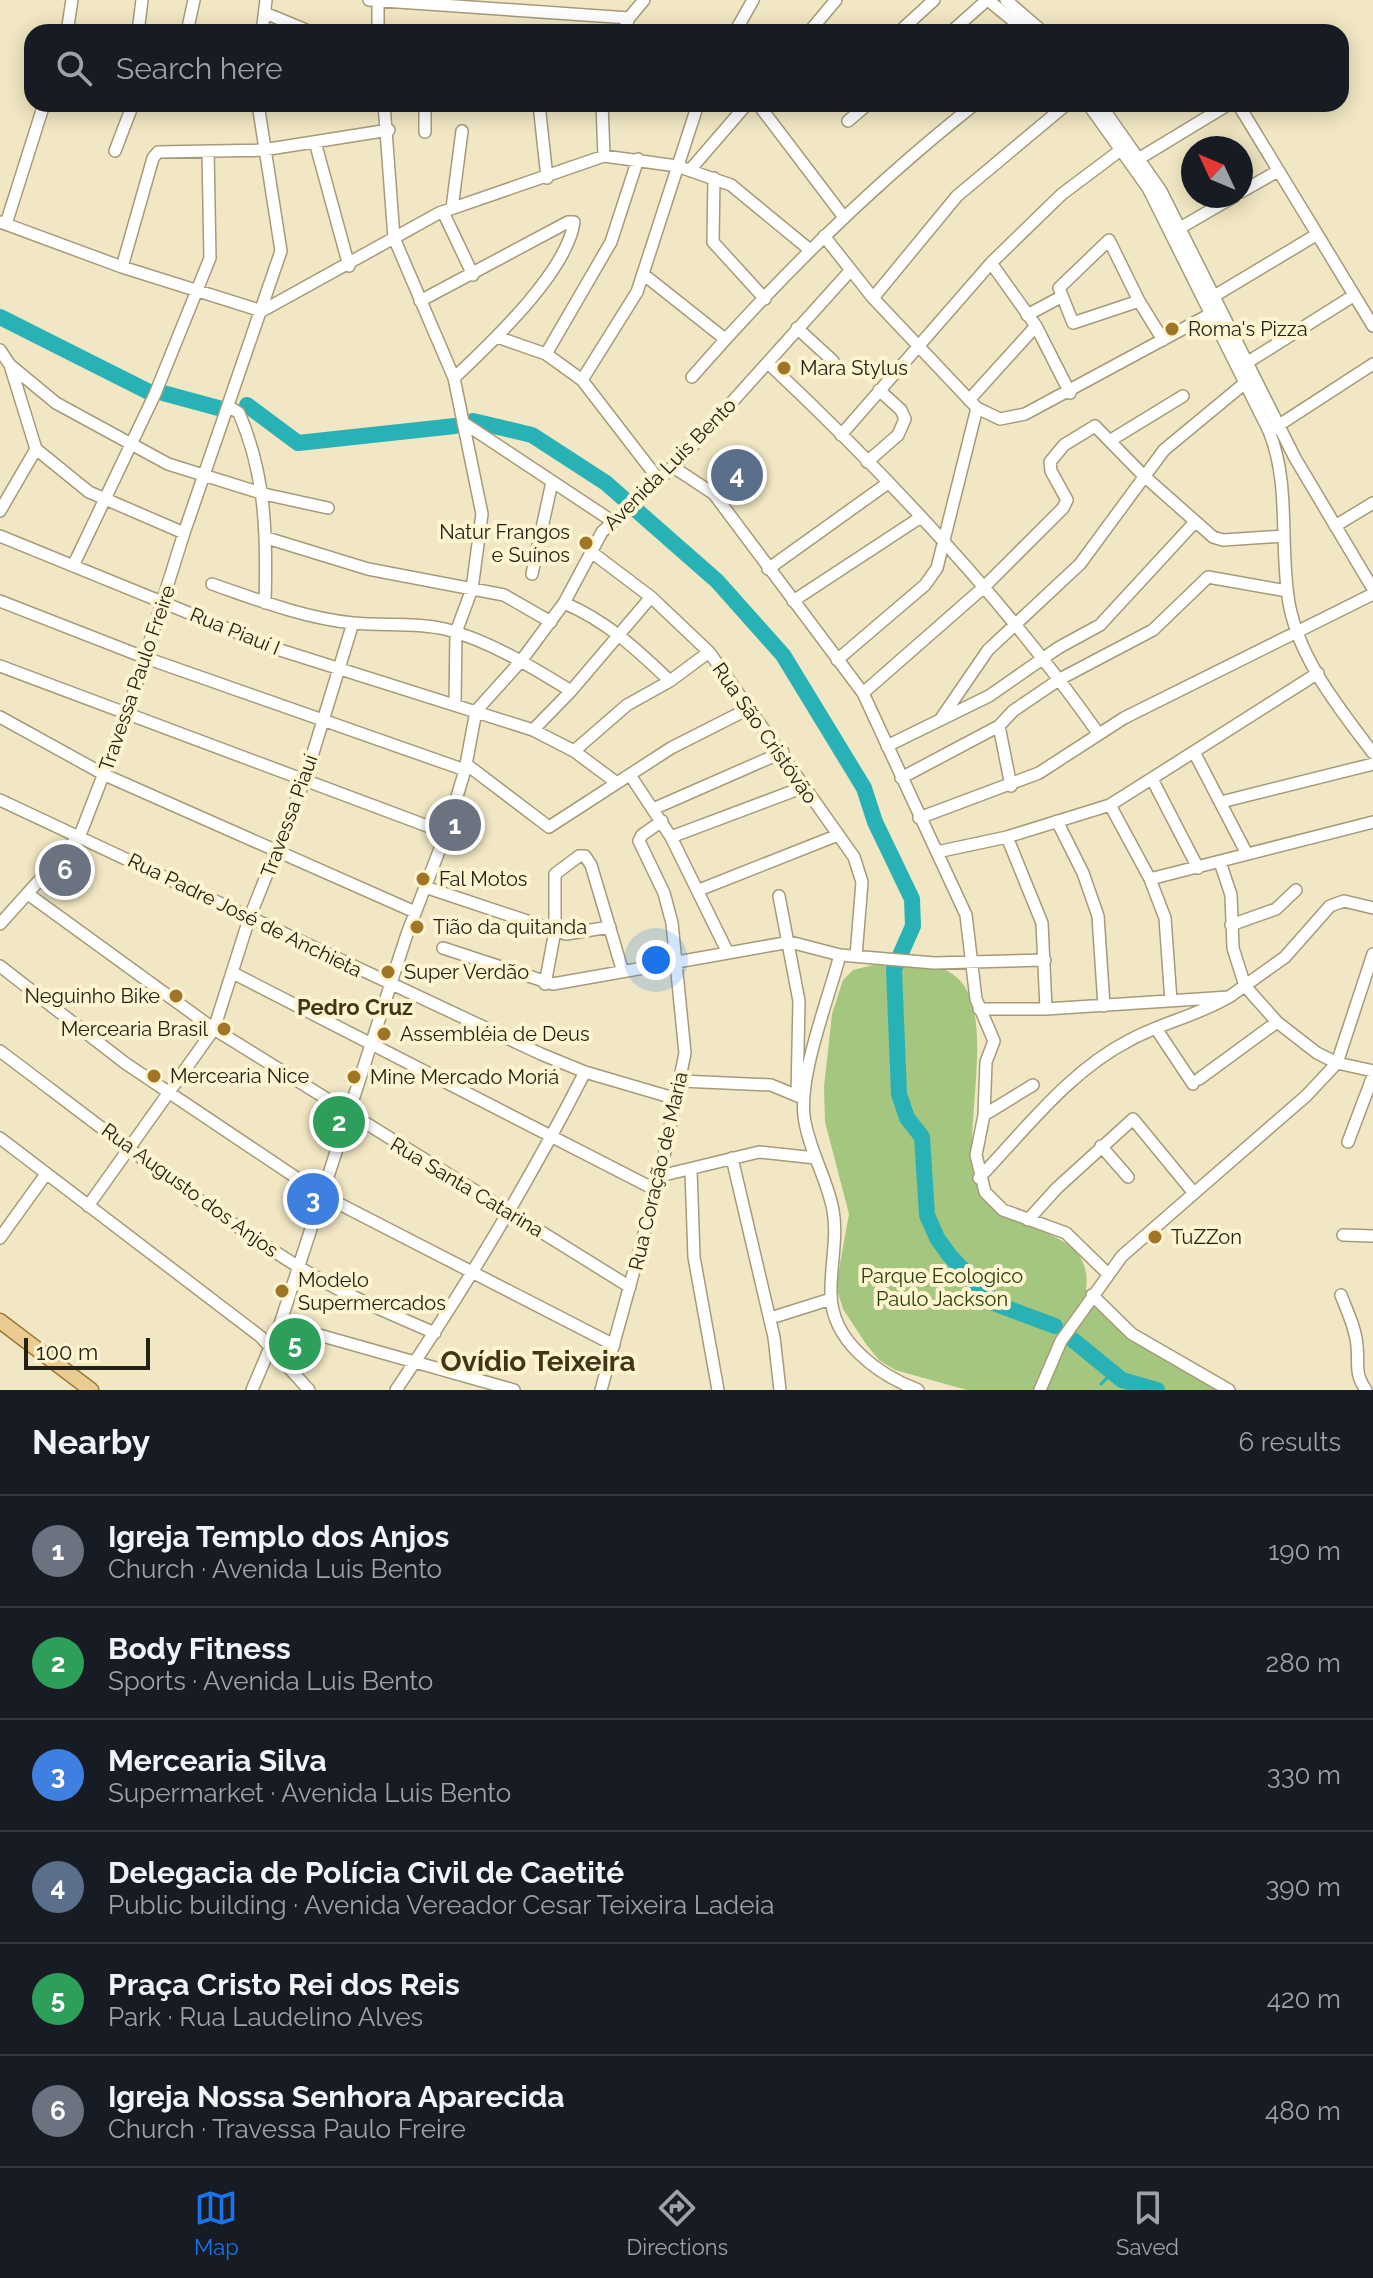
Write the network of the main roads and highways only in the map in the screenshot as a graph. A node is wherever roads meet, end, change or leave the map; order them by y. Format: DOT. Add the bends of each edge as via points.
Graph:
graph roads {
  1 [pos="0,1321"];
  2 [pos="0,1332"];
  3 [pos="66,1377"];
  4 [pos="76,1390"];
  5 [pos="91,1390"];
  1 -- 3 [label="main road"];
  2 -- 3 [label="main road"];
  3 -- 4 [label="main road"];
  3 -- 5 [label="main road"];
}
